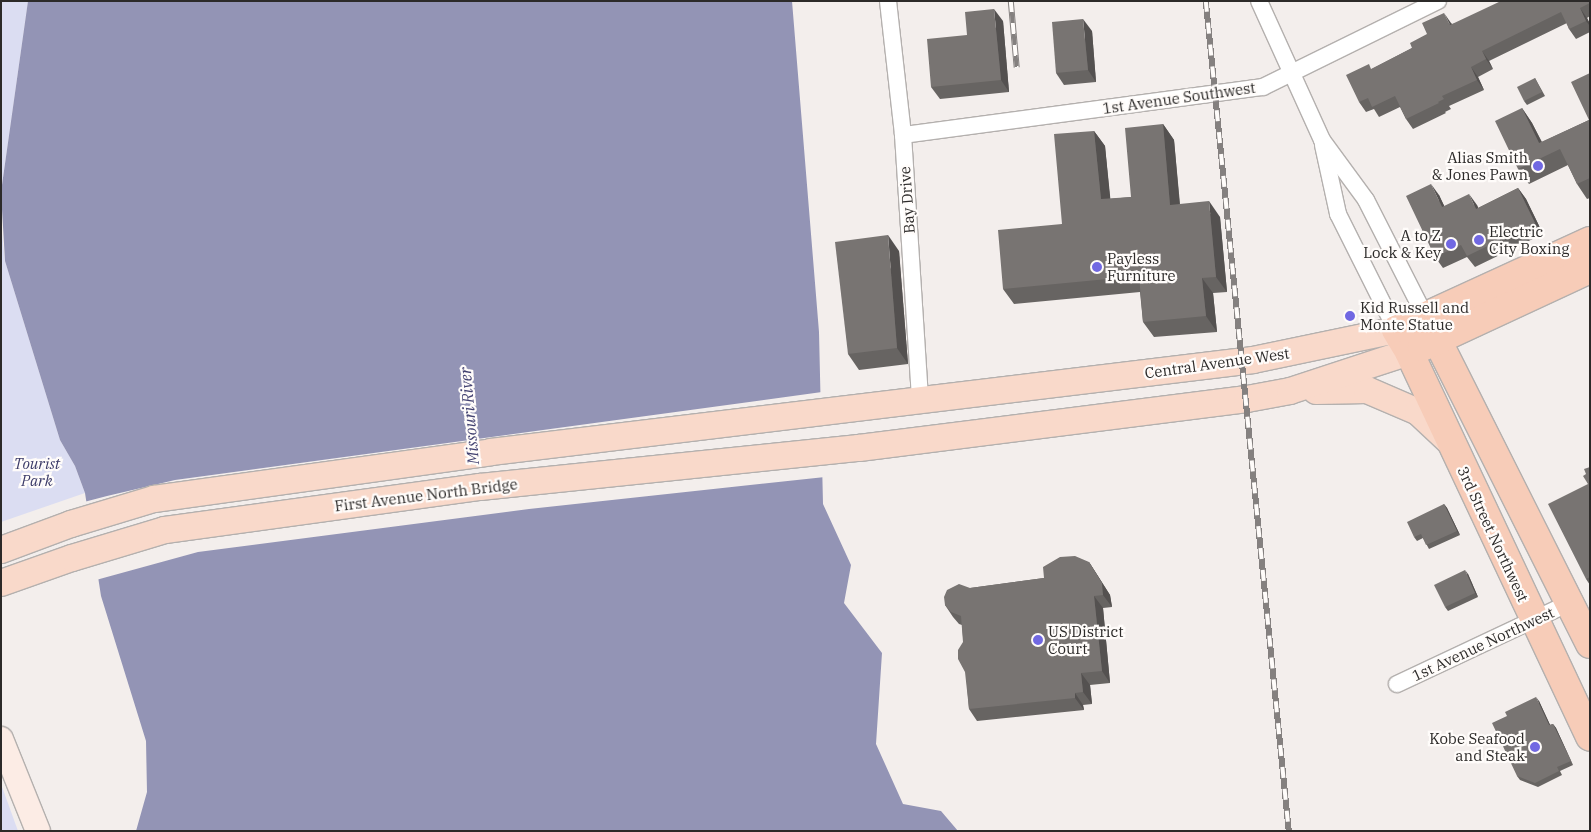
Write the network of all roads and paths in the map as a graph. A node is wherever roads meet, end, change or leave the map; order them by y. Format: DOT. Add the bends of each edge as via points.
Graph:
graph roads {
  1 [pos="888,1"];
  2 [pos="1259,1"];
  3 [pos="1438,1"];
  4 [pos="1290,73"];
  5 [pos="903,135"];
  6 [pos="1322,140"];
  7 [pos="1590,241"];
  8 [pos="1590,269"];
  9 [pos="1433,329"];
  10 [pos="1402,341"];
  11 [pos="1290,391"];
  12 [pos="920,400"];
  13 [pos="1450,442"];
  14 [pos="859,448"];
  15 [pos="1,550"];
  16 [pos="1,583"];
  17 [pos="1570,603"];
  18 [pos="1533,620"];
  19 [pos="1590,644"];
  20 [pos="1397,684"];
  21 [pos="1590,737"];
  22 [pos="1,739"];
  23 [pos="38,831"];
  1 -- 5 [label="street, Bay Drive"];
  2 -- 4 [label="street"];
  3 -- 4 [label="street, 1st Avenue Southwest"];
  4 -- 5 [label="street, 1st Avenue Southwest" via="1263,87"];
  4 -- 6 [label="street"];
  5 -- 12 [label="street, Bay Drive"];
  6 -- 9 [label="street" via="1366,200"];
  6 -- 10 [label="street" via="1338,214"];
  7 -- 9 [label="highway, Central Avenue West"];
  8 -- 9 [label="highway, Central Avenue West"];
  9 -- 10 [label="highway, Central Avenue West"];
  9 -- 17 [label="highway"];
  10 -- 11 [label="main road, Central Avenue West"];
  10 -- 12 [label="main road, Central Avenue West"];
  10 -- 13 [label="highway, 3rd Street Northwest"];
  11 -- 13 [label="main road" via="1367,390 1418,412"];
  11 -- 14 [label="main road, Central Avenue West"];
  12 -- 15 [label="main road, Central Avenue West" via="491,452 154,499 71,524"];
  13 -- 18 [label="highway, 3rd Street Northwest"];
  14 -- 16 [label="main road, First Avenue North Bridge" via="480,487 165,530"];
  17 -- 18 [label="street, 1st Avenue Northwest"];
  17 -- 19 [label="highway"];
  18 -- 20 [label="street, 1st Avenue Northwest"];
  18 -- 21 [label="highway, 3rd Street Northwest"];
  22 -- 23 [label="main road"];
}
